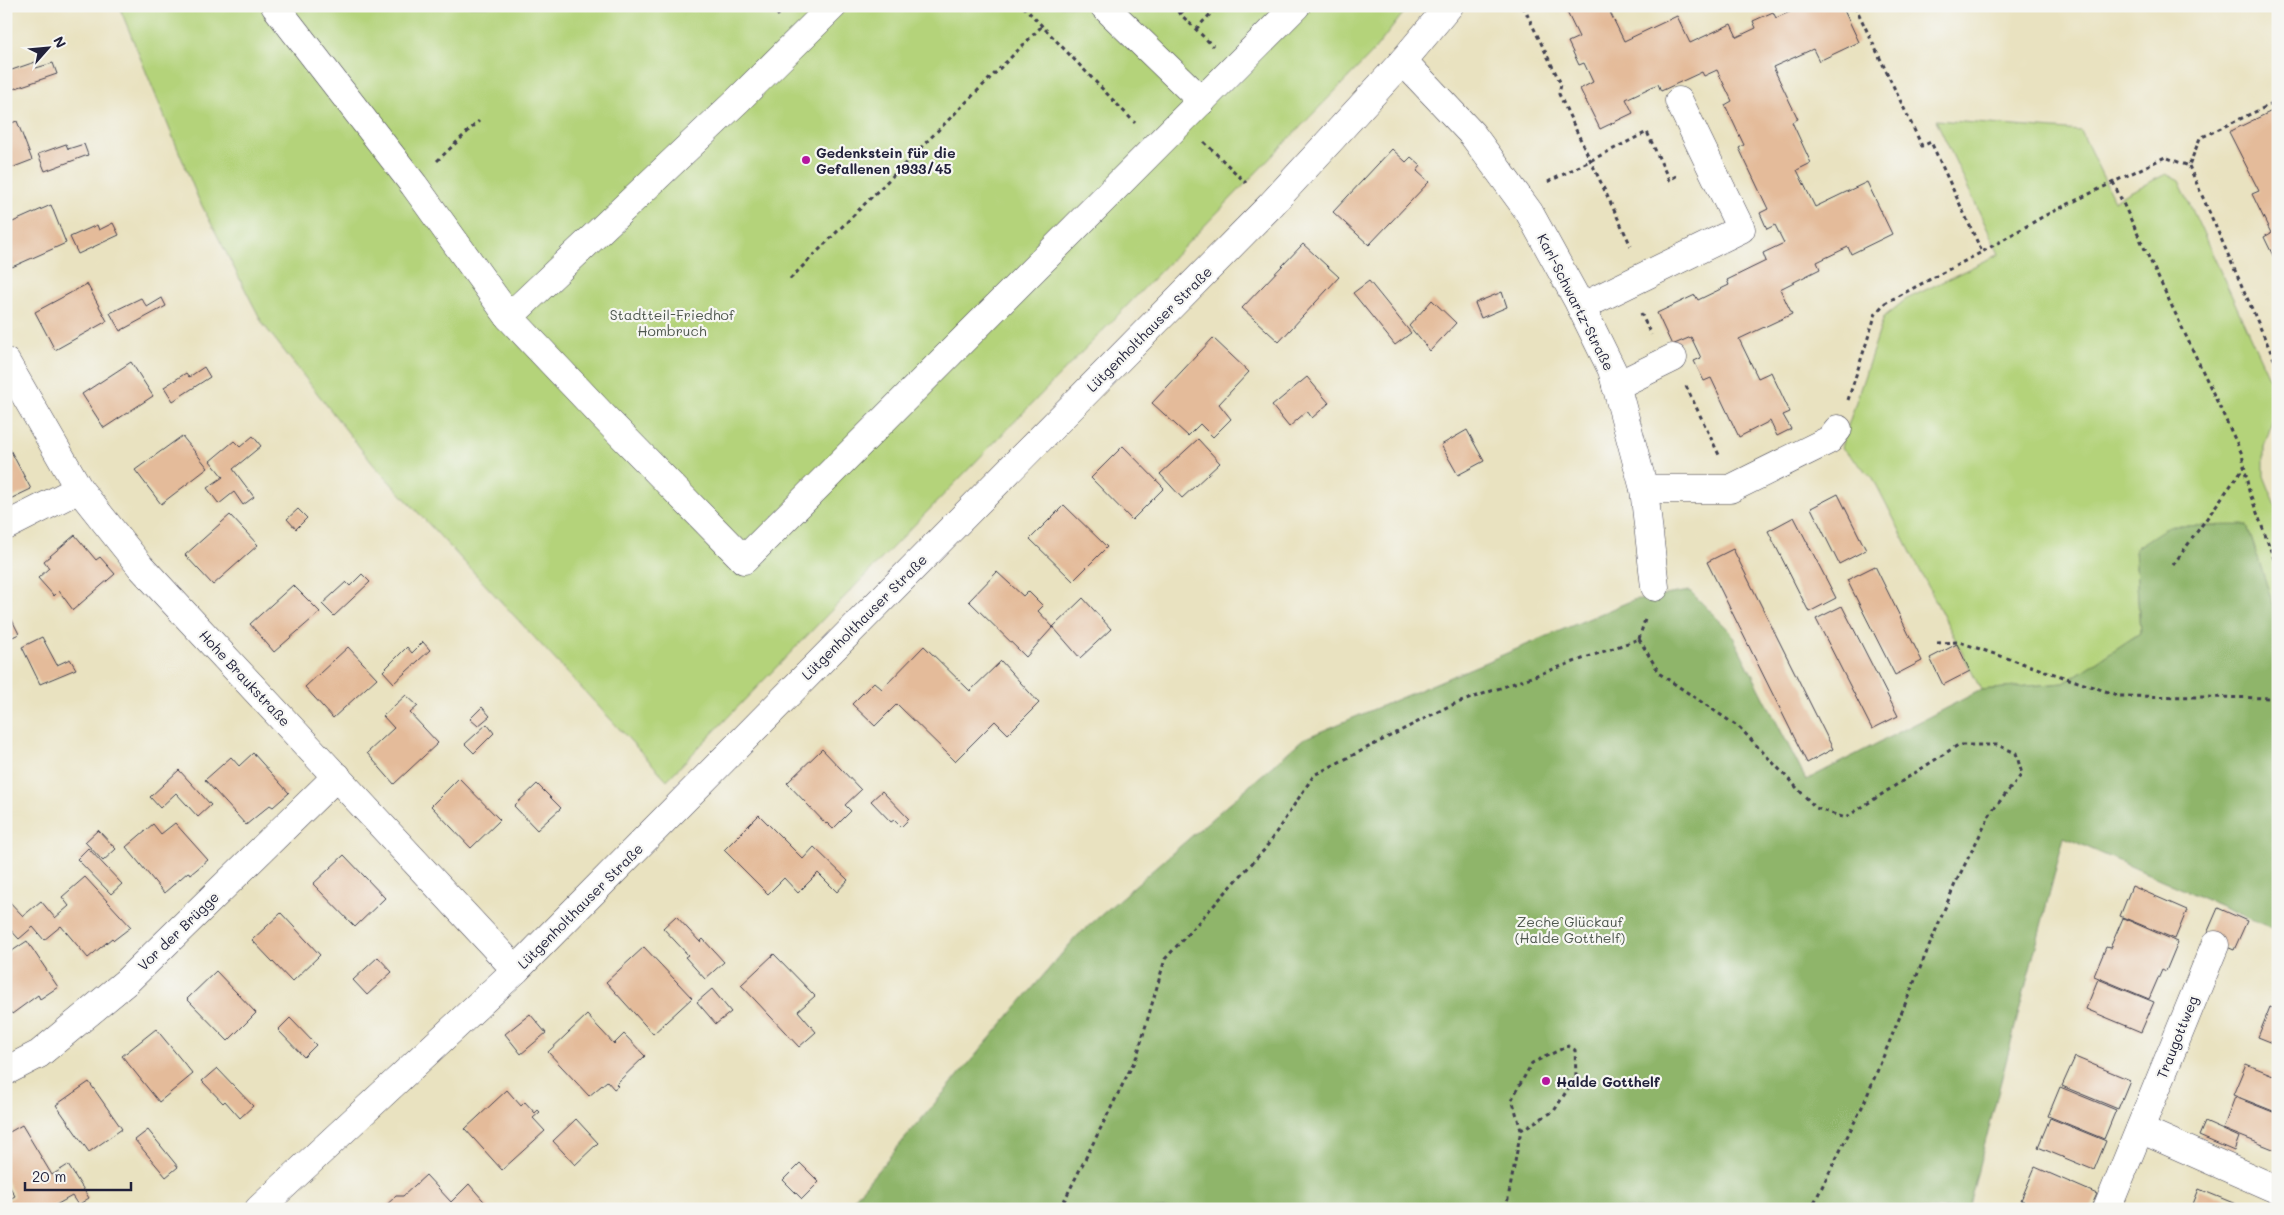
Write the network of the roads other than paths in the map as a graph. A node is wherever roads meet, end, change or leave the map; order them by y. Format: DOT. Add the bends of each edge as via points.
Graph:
graph roads {
  1 [pos="275,6"];
  2 [pos="833,6"];
  3 [pos="1104,6"];
  4 [pos="1296,6"];
  5 [pos="1449,6"];
  6 [pos="1403,61"];
  7 [pos="1202,101"];
  8 [pos="1679,102"];
  9 [pos="1581,308"];
  10 [pos="509,318"];
  11 [pos="1668,360"];
  12 [pos="6,362"];
  13 [pos="1616,386"];
  14 [pos="1838,429"];
  15 [pos="79,489"];
  16 [pos="1644,489"];
  17 [pos="6,526"];
  18 [pos="1655,587"];
  19 [pos="337,776"];
  20 [pos="2215,945"];
  21 [pos="516,970"];
  22 [pos="6,1071"];
  23 [pos="2140,1129"];
  24 [pos="2274,1193"];
  25 [pos="259,1209"];
  26 [pos="2107,1209"];
  1 -- 10 [label="street" via="414,184"];
  2 -- 10 [label="street"];
  3 -- 7 [label="street"];
  4 -- 7 [label="street"];
  5 -- 6 [label="street, Lütgenholthauser Straße"];
  6 -- 9 [label="street, Karl-Schwartz-Straße" via="1472,134 1529,212"];
  6 -- 21 [label="street, Lütgenholthauser Straße" via="1270,206"];
  7 -- 10 [label="street" via="744,560"];
  8 -- 9 [label="street" via="1741,229"];
  9 -- 13 [label="street, Karl-Schwartz-Straße" via="1612,370"];
  11 -- 13 [label="street"];
  12 -- 15 [label="street, Hohe Braukstraße"];
  13 -- 16 [label="street, Karl-Schwartz-Straße"];
  14 -- 16 [label="street" via="1829,440 1730,489"];
  15 -- 17 [label="street"];
  15 -- 19 [label="street, Hohe Braukstraße" via="141,568"];
  16 -- 18 [label="street, Karl-Schwartz-Straße"];
  19 -- 21 [label="street, Hohe Braukstraße"];
  19 -- 22 [label="street, Vor der Brügge" via="126,982 39,1054"];
  20 -- 23 [label="street, Traugottweg"];
  21 -- 25 [label="street, Lütgenholthauser Straße"];
  23 -- 24 [label="street"];
  23 -- 26 [label="street, Traugottweg"];
}
